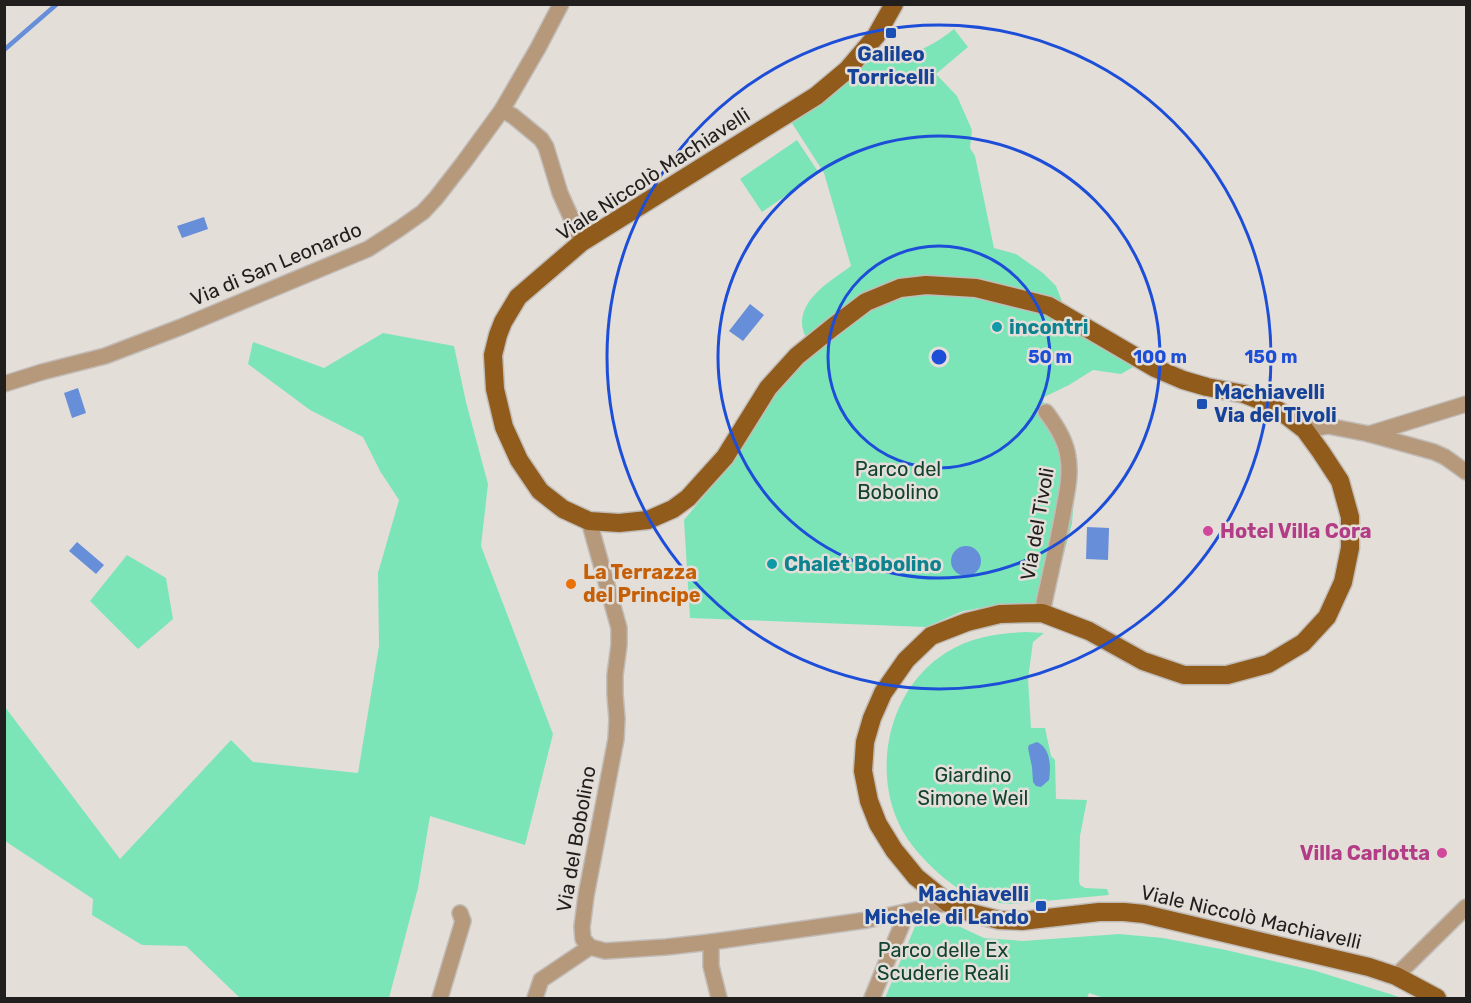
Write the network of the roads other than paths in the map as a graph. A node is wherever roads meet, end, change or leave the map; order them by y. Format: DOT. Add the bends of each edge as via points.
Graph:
graph roads {
  1 [pos="561,4"];
  2 [pos="894,4"];
  3 [pos="502,110"];
  4 [pos="582,242"];
  5 [pos="4,384"];
  6 [pos="1467,404"];
  7 [pos="1046,412"];
  8 [pos="1305,430"];
  9 [pos="1369,434"];
  10 [pos="1467,472"];
  11 [pos="589,521"];
  12 [pos="1042,613"];
  13 [pos="948,903"];
  14 [pos="1467,907"];
  15 [pos="908,912"];
  16 [pos="460,913"];
  17 [pos="711,942"];
  18 [pos="590,948"];
  19 [pos="1396,976"];
  20 [pos="440,999"];
  21 [pos="535,999"];
  22 [pos="719,999"];
  23 [pos="872,999"];
  24 [pos="1437,999"];
  1 -- 3 [label="street, Via di San Leonardo"];
  2 -- 4 [label="main road, Viale Niccolò Machiavelli" via="880,29 847,70 816,96"];
  3 -- 4 [label="street" via="546,147 560,193"];
  3 -- 5 [label="street, Via di San Leonardo" via="423,212 368,249 105,356"];
  4 -- 11 [label="main road, Viale Niccolò Machiavelli" via="518,297 503,322 493,355 497,399 519,460 540,491 563,509"];
  6 -- 9 [label="street"];
  7 -- 12 [label="street, Via del Tivoli" via="1063,440 1069,480"];
  8 -- 9 [label="street" via="1328,426"];
  8 -- 11 [label="main road, Viale Niccolò Machiavelli" via="1265,402 1183,380 1155,368 1049,306 976,288 900,288 866,302 797,356 768,388 725,457 688,498 648,520"];
  8 -- 12 [label="main road, Viale Niccolò Machiavelli" via="1340,481 1350,517 1350,548 1343,582 1327,617 1303,643 1268,664 1227,675 1184,675 1143,661 1089,631"];
  9 -- 10 [label="street" via="1423,448"];
  11 -- 18 [label="street, Via del Bobolino" via="619,628 616,739 582,927 583,939"];
  12 -- 13 [label="main road, Viale Niccolò Machiavelli" via="1000,614 931,636 906,660 872,718 863,771 878,824 916,877"];
  13 -- 15 [label="street"];
  13 -- 19 [label="main road, Viale Niccolò Machiavelli" via="999,920 1032,921 1099,912 1144,914"];
  14 -- 19 [label="street"];
  15 -- 17 [label="street"];
  15 -- 23 [label="street"];
  16 -- 20 [label="street" via="463,921"];
  17 -- 18 [label="street" via="605,951"];
  17 -- 22 [label="street" via="711,966"];
  18 -- 21 [label="street" via="541,980"];
  19 -- 24 [label="main road, Viale Niccolò Machiavelli"];
}
